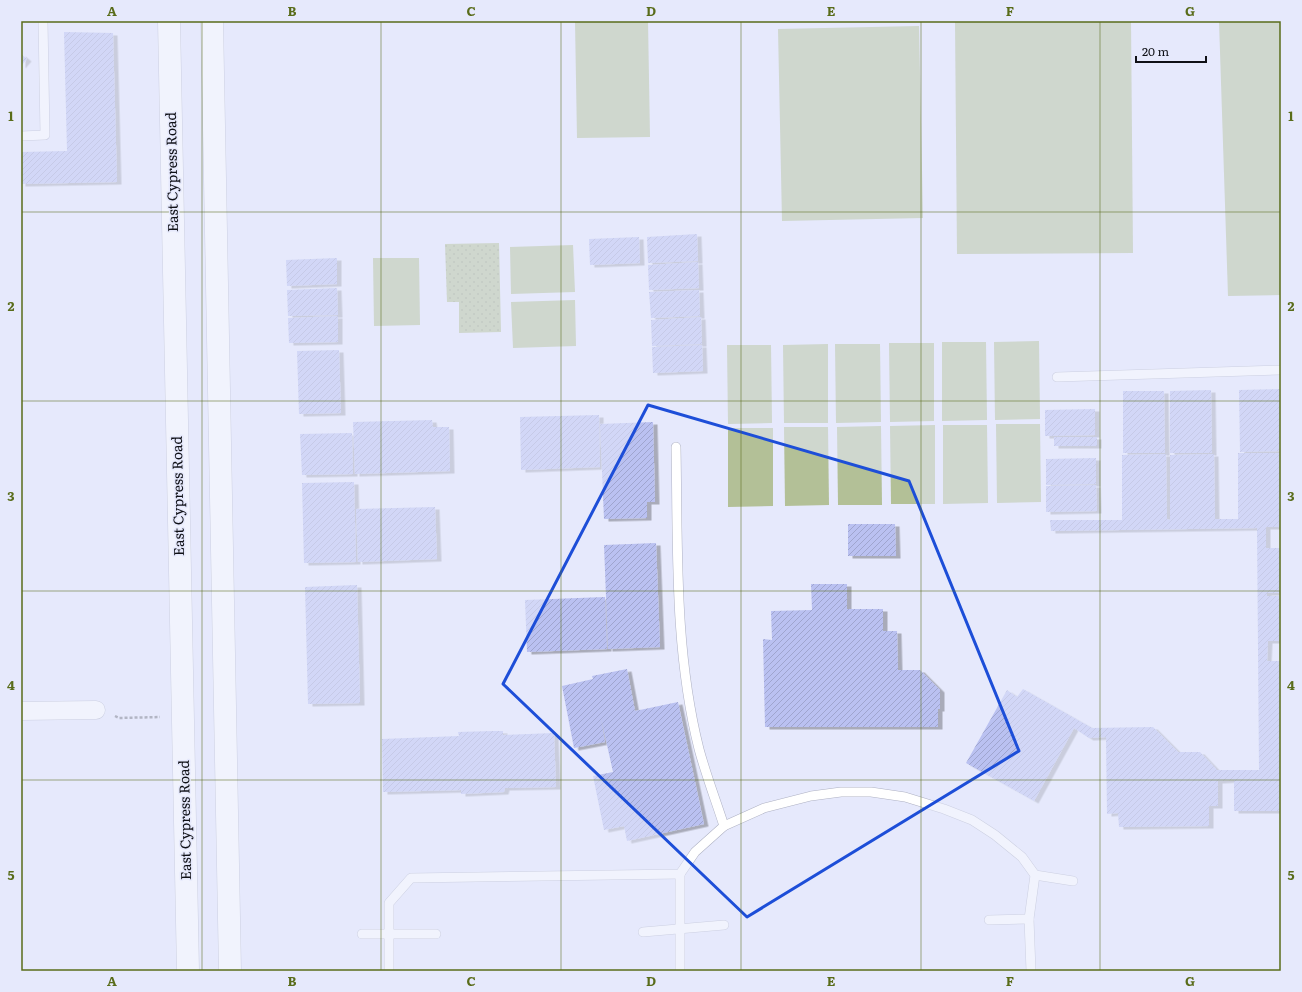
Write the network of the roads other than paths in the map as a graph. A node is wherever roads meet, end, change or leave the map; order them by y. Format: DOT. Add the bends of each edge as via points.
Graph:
graph roads {
  1 [pos="43,21"];
  2 [pos="168,21"];
  3 [pos="212,21"];
  4 [pos="21,136"];
  5 [pos="1281,370"];
  6 [pos="1057,377"];
  7 [pos="676,447"];
  8 [pos="96,710"];
  9 [pos="21,711"];
  10 [pos="724,826"];
  11 [pos="680,874"];
  12 [pos="1035,875"];
  13 [pos="1073,880"];
  14 [pos="1029,919"];
  15 [pos="989,920"];
  16 [pos="724,925"];
  17 [pos="680,929"];
  18 [pos="643,932"];
  19 [pos="362,934"];
  20 [pos="436,934"];
  21 [pos="389,935"];
  22 [pos="188,971"];
  23 [pos="230,971"];
  24 [pos="390,971"];
  25 [pos="680,971"];
  26 [pos="1030,971"];
  1 -- 4 [label="lane" via="45,135"];
  2 -- 22 [label="street, East Cypress Road"];
  3 -- 23 [label="street"];
  5 -- 6 [label="lane"];
  7 -- 10 [label="lane" via="679,612 688,690 699,749"];
  8 -- 9 [label="street"];
  10 -- 11 [label="lane" via="695,852"];
  10 -- 12 [label="lane" via="764,808 811,796 871,792 905,797 944,808 972,820 995,834 1022,857"];
  11 -- 17 [label="lane"];
  11 -- 21 [label="lane" via="411,878 389,903"];
  12 -- 13 [label="lane"];
  12 -- 14 [label="lane"];
  14 -- 15 [label="lane"];
  14 -- 26 [label="lane"];
  16 -- 17 [label="lane"];
  17 -- 18 [label="lane"];
  17 -- 25 [label="lane"];
  19 -- 21 [label="lane"];
  20 -- 21 [label="lane"];
  21 -- 24 [label="lane"];
}
